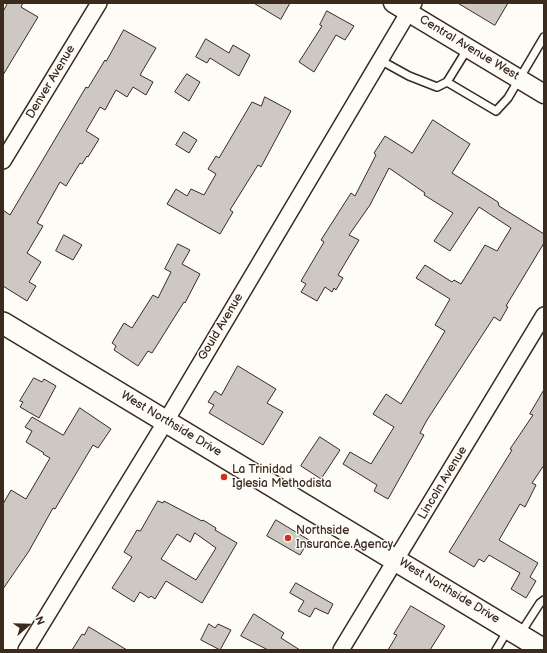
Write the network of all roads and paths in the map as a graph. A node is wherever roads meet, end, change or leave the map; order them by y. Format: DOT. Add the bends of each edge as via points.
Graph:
graph roads {
  1 [pos="99,3"];
  2 [pos="393,3"];
  3 [pos="412,8"];
  4 [pos="544,37"];
  5 [pos="468,48"];
  6 [pos="380,60"];
  7 [pos="519,78"];
  8 [pos="447,82"];
  9 [pos="544,94"];
  10 [pos="3,161"];
  11 [pos="544,315"];
  12 [pos="3,323"];
  13 [pos="166,421"];
  14 [pos="396,559"];
  15 [pos="544,600"];
  16 [pos="515,632"];
  17 [pos="26,650"];
  18 [pos="341,650"];
  19 [pos="496,650"];
  20 [pos="544,650"];
  1 -- 10 [label="street, Denver Avenue"];
  2 -- 3 [label="street, Central Avenue West"];
  3 -- 5 [label="street, Central Avenue West"];
  3 -- 6 [label="street, Gould Avenue"];
  4 -- 7 [label="lane"];
  5 -- 7 [label="street, Central Avenue West"];
  5 -- 8 [label="lane"];
  6 -- 8 [label="lane" via="409,76 437,87"];
  6 -- 13 [label="street, Gould Avenue"];
  7 -- 8 [label="lane" via="508,98 496,112"];
  7 -- 9 [label="street, Central Avenue West"];
  11 -- 14 [label="street, Lincoln Avenue"];
  12 -- 13 [label="main road, West Northside Drive"];
  13 -- 14 [label="main road, West Northside Drive"];
  13 -- 17 [label="street, Gould Avenue"];
  14 -- 16 [label="main road, West Northside Drive"];
  14 -- 18 [label="street, Lincoln Avenue"];
  15 -- 16 [label="lane"];
  16 -- 19 [label="lane"];
  16 -- 20 [label="main road, West Northside Drive"];
}
